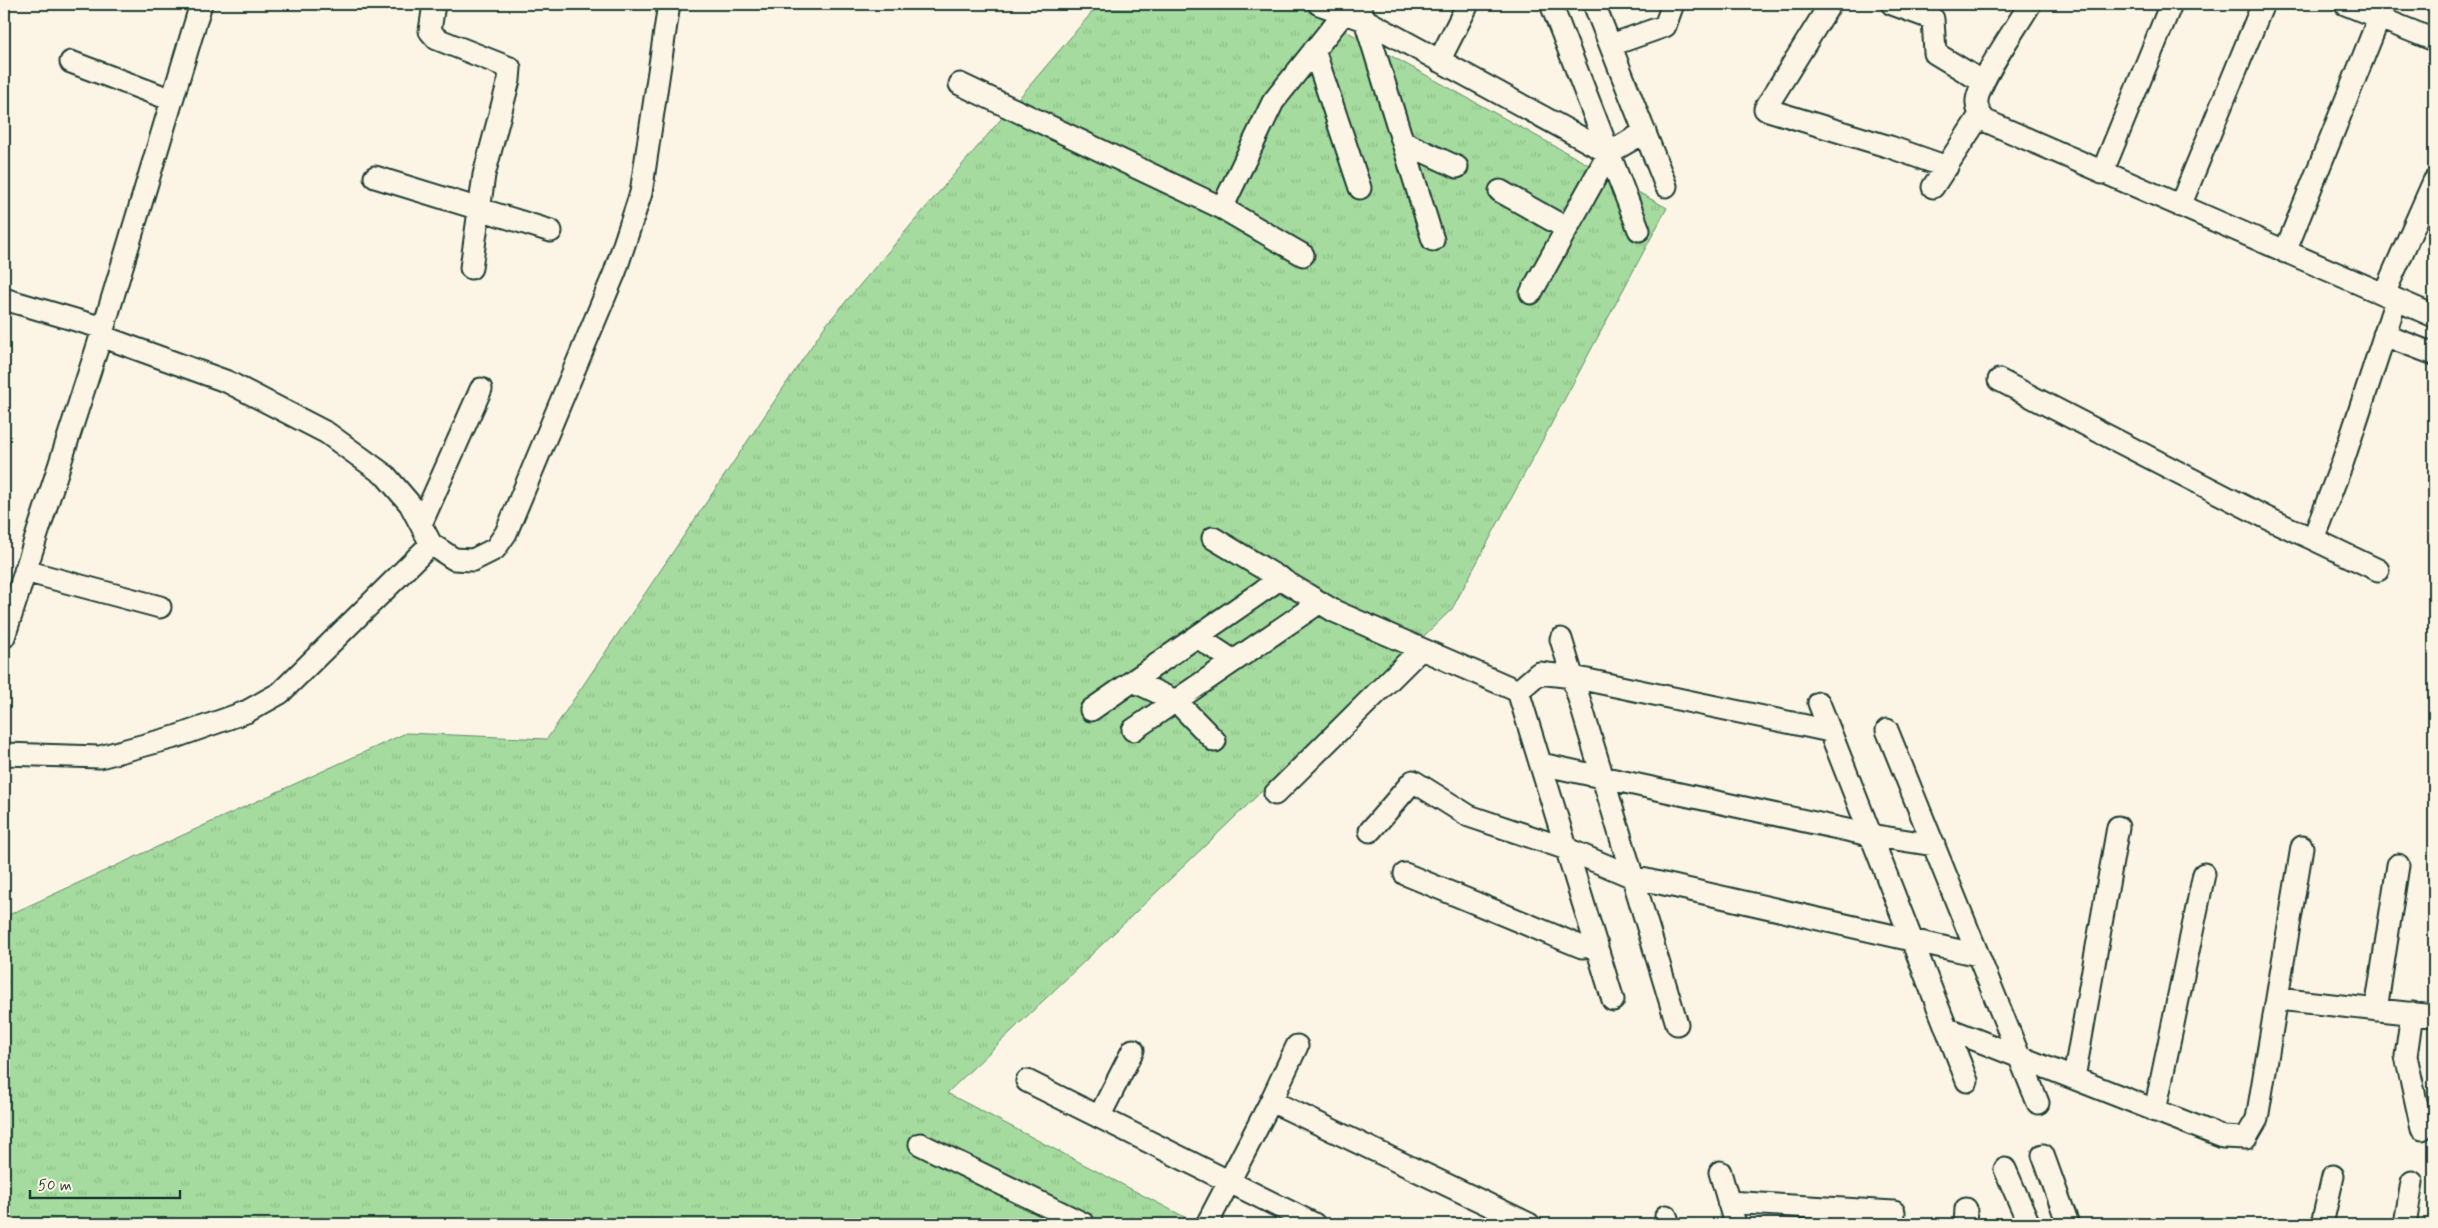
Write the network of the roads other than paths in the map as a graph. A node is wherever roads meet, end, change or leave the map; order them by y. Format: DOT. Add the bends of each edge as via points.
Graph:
graph roads {
  1 [pos="201,4"];
  2 [pos="434,4"];
  3 [pos="669,4"];
  4 [pos="1319,4"];
  5 [pos="1468,4"];
  6 [pos="1551,4"];
  7 [pos="1594,4"];
  8 [pos="1673,4"];
  9 [pos="1830,4"];
  10 [pos="1892,4"];
  11 [pos="2030,4"];
  12 [pos="2171,4"];
  13 [pos="2263,4"];
  14 [pos="2345,4"];
  15 [pos="1356,12"];
  16 [pos="2380,18"];
  17 [pos="2434,40"];
  18 [pos="1611,45"];
  19 [pos="1314,50"];
  20 [pos="1439,60"];
  21 [pos="71,62"];
  22 [pos="1984,82"];
  23 [pos="960,84"];
  24 [pos="172,100"];
  25 [pos="1980,115"];
  26 [pos="1645,132"];
  27 [pos="1402,142"];
  28 [pos="1609,153"];
  29 [pos="1457,167"];
  30 [pos="1947,167"];
  31 [pos="2102,173"];
  32 [pos="375,177"];
  33 [pos="2434,181"];
  34 [pos="1666,186"];
  35 [pos="1934,187"];
  36 [pos="1360,188"];
  37 [pos="1500,191"];
  38 [pos="2180,206"];
  39 [pos="1222,208"];
  40 [pos="479,209"];
  41 [pos="1566,228"];
  42 [pos="1639,230"];
  43 [pos="551,231"];
  44 [pos="1432,240"];
  45 [pos="2285,252"];
  46 [pos="1303,255"];
  47 [pos="471,268"];
  48 [pos="1531,293"];
  49 [pos="2390,297"];
  50 [pos="4,299"];
  51 [pos="2434,316"];
  52 [pos="102,332"];
  53 [pos="2384,335"];
  54 [pos="2434,354"];
  55 [pos="1999,380"];
  56 [pos="482,389"];
  57 [pos="421,524"];
  58 [pos="1213,538"];
  59 [pos="2313,539"];
  60 [pos="431,544"];
  61 [pos="2378,570"];
  62 [pos="25,571"];
  63 [pos="1281,578"];
  64 [pos="1320,602"];
  65 [pos="160,607"];
  66 [pos="4,637"];
  67 [pos="1197,637"];
  68 [pos="1561,639"];
  69 [pos="1421,649"];
  70 [pos="1234,661"];
  71 [pos="1572,677"];
  72 [pos="1133,681"];
  73 [pos="1518,691"];
  74 [pos="1176,700"];
  75 [pos="1819,703"];
  76 [pos="1091,710"];
  77 [pos="1133,730"];
  78 [pos="1887,730"];
  79 [pos="1830,732"];
  80 [pos="1215,741"];
  81 [pos="4,754"];
  82 [pos="1541,764"];
  83 [pos="1603,777"];
  84 [pos="1275,794"];
  85 [pos="2118,827"];
  86 [pos="1370,832"];
  87 [pos="1870,835"];
  88 [pos="1934,845"];
  89 [pos="2302,847"];
  90 [pos="1567,849"];
  91 [pos="2398,864"];
  92 [pos="1405,874"];
  93 [pos="2204,874"];
  94 [pos="1633,877"];
  95 [pos="1912,941"];
  96 [pos="1597,945"];
  97 [pos="1978,955"];
  98 [pos="2278,999"];
  99 [pos="1614,1000"];
  100 [pos="2376,1010"];
  101 [pos="2412,1013"];
  102 [pos="2434,1016"];
  103 [pos="1678,1024"];
  104 [pos="1946,1028"];
  105 [pos="1297,1046"];
  106 [pos="1134,1050"];
  107 [pos="2019,1057"];
  108 [pos="2074,1078"];
  109 [pos="1967,1081"];
  110 [pos="1027,1082"];
  111 [pos="1272,1101"];
  112 [pos="2038,1103"];
  113 [pos="2156,1111"];
  114 [pos="1099,1117"];
  115 [pos="2422,1129"];
  116 [pos="920,1144"];
  117 [pos="2043,1155"];
  118 [pos="2005,1169"];
  119 [pos="1720,1172"];
  120 [pos="2333,1176"];
  121 [pos="1228,1181"];
  122 [pos="2412,1182"];
  123 [pos="1728,1202"];
  124 [pos="1519,1222"];
  125 [pos="1084,1224"];
  126 [pos="1207,1224"];
  127 [pos="1314,1224"];
  128 [pos="1735,1224"];
  129 [pos="1893,1224"];
  130 [pos="2029,1224"];
  131 [pos="2068,1224"];
  132 [pos="2322,1224"];
  133 [pos="2405,1224"];
  1 -- 24 [label="street"];
  2 -- 40 [label="street" via="430,31 438,39 510,68"];
  3 -- 60 [label="street" via="641,193 614,272 506,533 495,549 473,560 454,559"];
  4 -- 15 [label="street"];
  5 -- 20 [label="street"];
  6 -- 28 [label="street"];
  7 -- 18 [label="street"];
  8 -- 18 [label="street" via="1665,26"];
  9 -- 30 [label="street" via="1765,109"];
  10 -- 22 [label="street" via="1933,20 1935,53"];
  11 -- 22 [label="street"];
  12 -- 31 [label="street"];
  13 -- 38 [label="street"];
  14 -- 16 [label="street"];
  15 -- 19 [label="street"];
  15 -- 20 [label="street"];
  15 -- 27 [label="street"];
  16 -- 17 [label="street"];
  16 -- 45 [label="street"];
  18 -- 26 [label="street"];
  19 -- 36 [label="street"];
  19 -- 39 [label="street" via="1273,102"];
  20 -- 28 [label="street"];
  21 -- 24 [label="street"];
  22 -- 25 [label="street" via="1977,99"];
  23 -- 39 [label="street"];
  24 -- 52 [label="street"];
  25 -- 30 [label="street"];
  25 -- 31 [label="street" via="1986,121"];
  26 -- 28 [label="street"];
  26 -- 34 [label="street"];
  27 -- 29 [label="street"];
  27 -- 44 [label="street"];
  28 -- 41 [label="street"];
  28 -- 42 [label="street"];
  30 -- 35 [label="street"];
  31 -- 38 [label="street"];
  32 -- 40 [label="street"];
  33 -- 49 [label="street"];
  37 -- 41 [label="street"];
  38 -- 45 [label="street"];
  39 -- 46 [label="street"];
  40 -- 43 [label="street"];
  40 -- 47 [label="street"];
  41 -- 48 [label="street"];
  45 -- 49 [label="street"];
  49 -- 51 [label="street"];
  49 -- 53 [label="street"];
  50 -- 52 [label="street"];
  52 -- 57 [label="street" via="228,382 327,433 386,476 410,504"];
  52 -- 62 [label="street"];
  53 -- 54 [label="street"];
  53 -- 59 [label="street" via="2343,462"];
  55 -- 59 [label="street"];
  56 -- 57 [label="street"];
  57 -- 60 [label="street"];
  58 -- 63 [label="street"];
  59 -- 61 [label="street"];
  60 -- 81 [label="street" via="280,693 246,712 175,737 100,757"];
  62 -- 65 [label="street"];
  62 -- 66 [label="street"];
  63 -- 64 [label="street"];
  63 -- 67 [label="street"];
  64 -- 69 [label="street"];
  64 -- 70 [label="street"];
  67 -- 70 [label="street"];
  67 -- 72 [label="street"];
  68 -- 71 [label="street"];
  69 -- 73 [label="street"];
  69 -- 84 [label="street"];
  70 -- 74 [label="street"];
  71 -- 73 [label="street" via="1539,673"];
  71 -- 79 [label="street"];
  71 -- 83 [label="street"];
  72 -- 74 [label="street"];
  72 -- 76 [label="street"];
  73 -- 82 [label="street"];
  74 -- 77 [label="street"];
  74 -- 80 [label="street"];
  75 -- 79 [label="street"];
  78 -- 88 [label="street"];
  79 -- 87 [label="street"];
  82 -- 83 [label="street"];
  82 -- 90 [label="street"];
  83 -- 87 [label="street"];
  83 -- 94 [label="street"];
  85 -- 108 [label="street"];
  86 -- 90 [label="street" via="1413,781 1469,816"];
  87 -- 88 [label="street"];
  87 -- 95 [label="street"];
  88 -- 97 [label="street"];
  89 -- 98 [label="street"];
  90 -- 94 [label="street"];
  90 -- 96 [label="street"];
  91 -- 100 [label="street"];
  92 -- 96 [label="street" via="1582,947"];
  93 -- 113 [label="street"];
  94 -- 95 [label="street"];
  94 -- 103 [label="street"];
  95 -- 97 [label="street"];
  95 -- 104 [label="street"];
  96 -- 99 [label="street"];
  97 -- 107 [label="street"];
  98 -- 100 [label="street"];
  98 -- 113 [label="street" via="2257,1119 2246,1138 2223,1137"];
  100 -- 101 [label="street"];
  101 -- 102 [label="street"];
  101 -- 115 [label="street" via="2406,1056"];
  104 -- 107 [label="street"];
  104 -- 109 [label="street"];
  105 -- 111 [label="street"];
  106 -- 114 [label="street"];
  107 -- 108 [label="street"];
  107 -- 112 [label="street"];
  108 -- 113 [label="street"];
  110 -- 114 [label="street"];
  111 -- 121 [label="street"];
  111 -- 124 [label="street"];
  114 -- 121 [label="street"];
  116 -- 125 [label="street"];
  117 -- 131 [label="street"];
  118 -- 130 [label="street"];
  119 -- 123 [label="street"];
  120 -- 132 [label="street"];
  121 -- 126 [label="street"];
  121 -- 127 [label="street"];
  122 -- 133 [label="street"];
  123 -- 128 [label="street"];
  123 -- 129 [label="street" via="1894,1212"];
}
